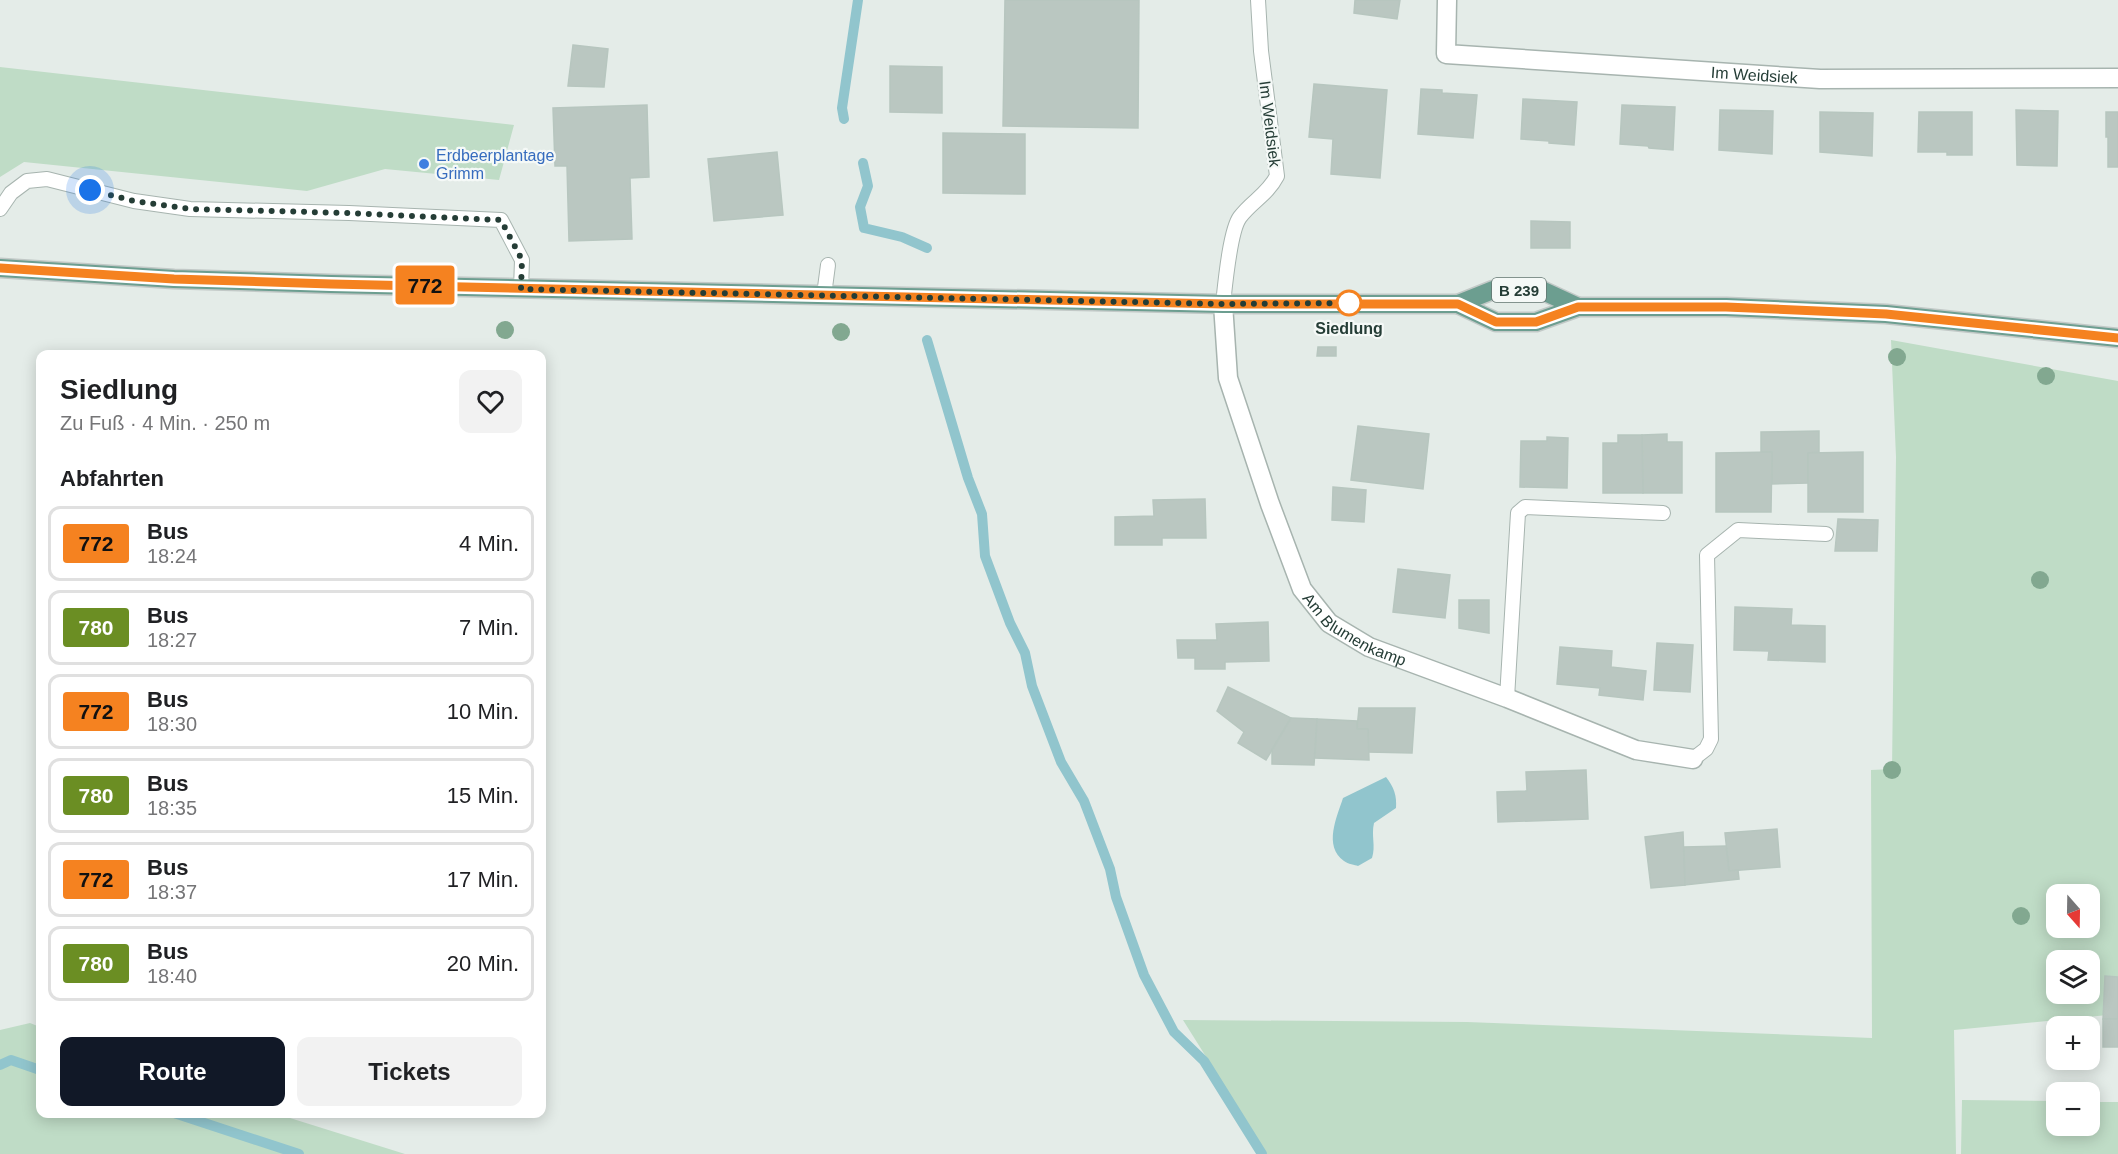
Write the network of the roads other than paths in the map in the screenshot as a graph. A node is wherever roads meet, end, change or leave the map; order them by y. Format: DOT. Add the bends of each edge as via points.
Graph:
graph roads {
  1 [pos="1258,0"];
  2 [pos="1447,0"];
  3 [pos="2118,78"];
  4 [pos="0,209"];
  5 [pos="828,265"];
  6 [pos="0,268"];
  7 [pos="521,289"];
  8 [pos="824,295"];
  9 [pos="1223,304"];
  10 [pos="1458,304"];
  11 [pos="1578,307"];
  12 [pos="2118,338"];
  13 [pos="1663,513"];
  14 [pos="1826,534"];
  15 [pos="1507,698"];
  16 [pos="1693,759"];
  1 -- 9 [label="lane, Im Weidsiek" via="1277,176 1270,189 1238,219"];
  2 -- 3 [label="street, Im Weidsiek" via="1446,54 1820,79"];
  4 -- 7 [label="lane" via="27,181 47,179 134,201 190,209 501,220 522,260"];
  5 -- 8 [label="lane"];
  6 -- 7 [label="main road, B 239" via="174,279"];
  7 -- 8 [label="main road, B 239"];
  8 -- 9 [label="main road, B 239"];
  9 -- 10 [label="main road, B 239"];
  9 -- 15 [label="street, Am Blumenkamp" via="1228,378 1302,589 1329,624 1369,646"];
  10 -- 11 [label="main road, B 239" via="1496,322 1536,322"];
  10 -- 11 [label="main road, B 239" via="1493,290 1539,289"];
  11 -- 12 [label="main road, B 239" via="1726,307 1886,314"];
  13 -- 15 [label="lane" via="1525,507 1518,513"];
  14 -- 16 [label="lane" via="1738,530 1707,555 1711,739"];
  15 -- 16 [label="street, Am Blumenkamp" via="1636,750"];
}
